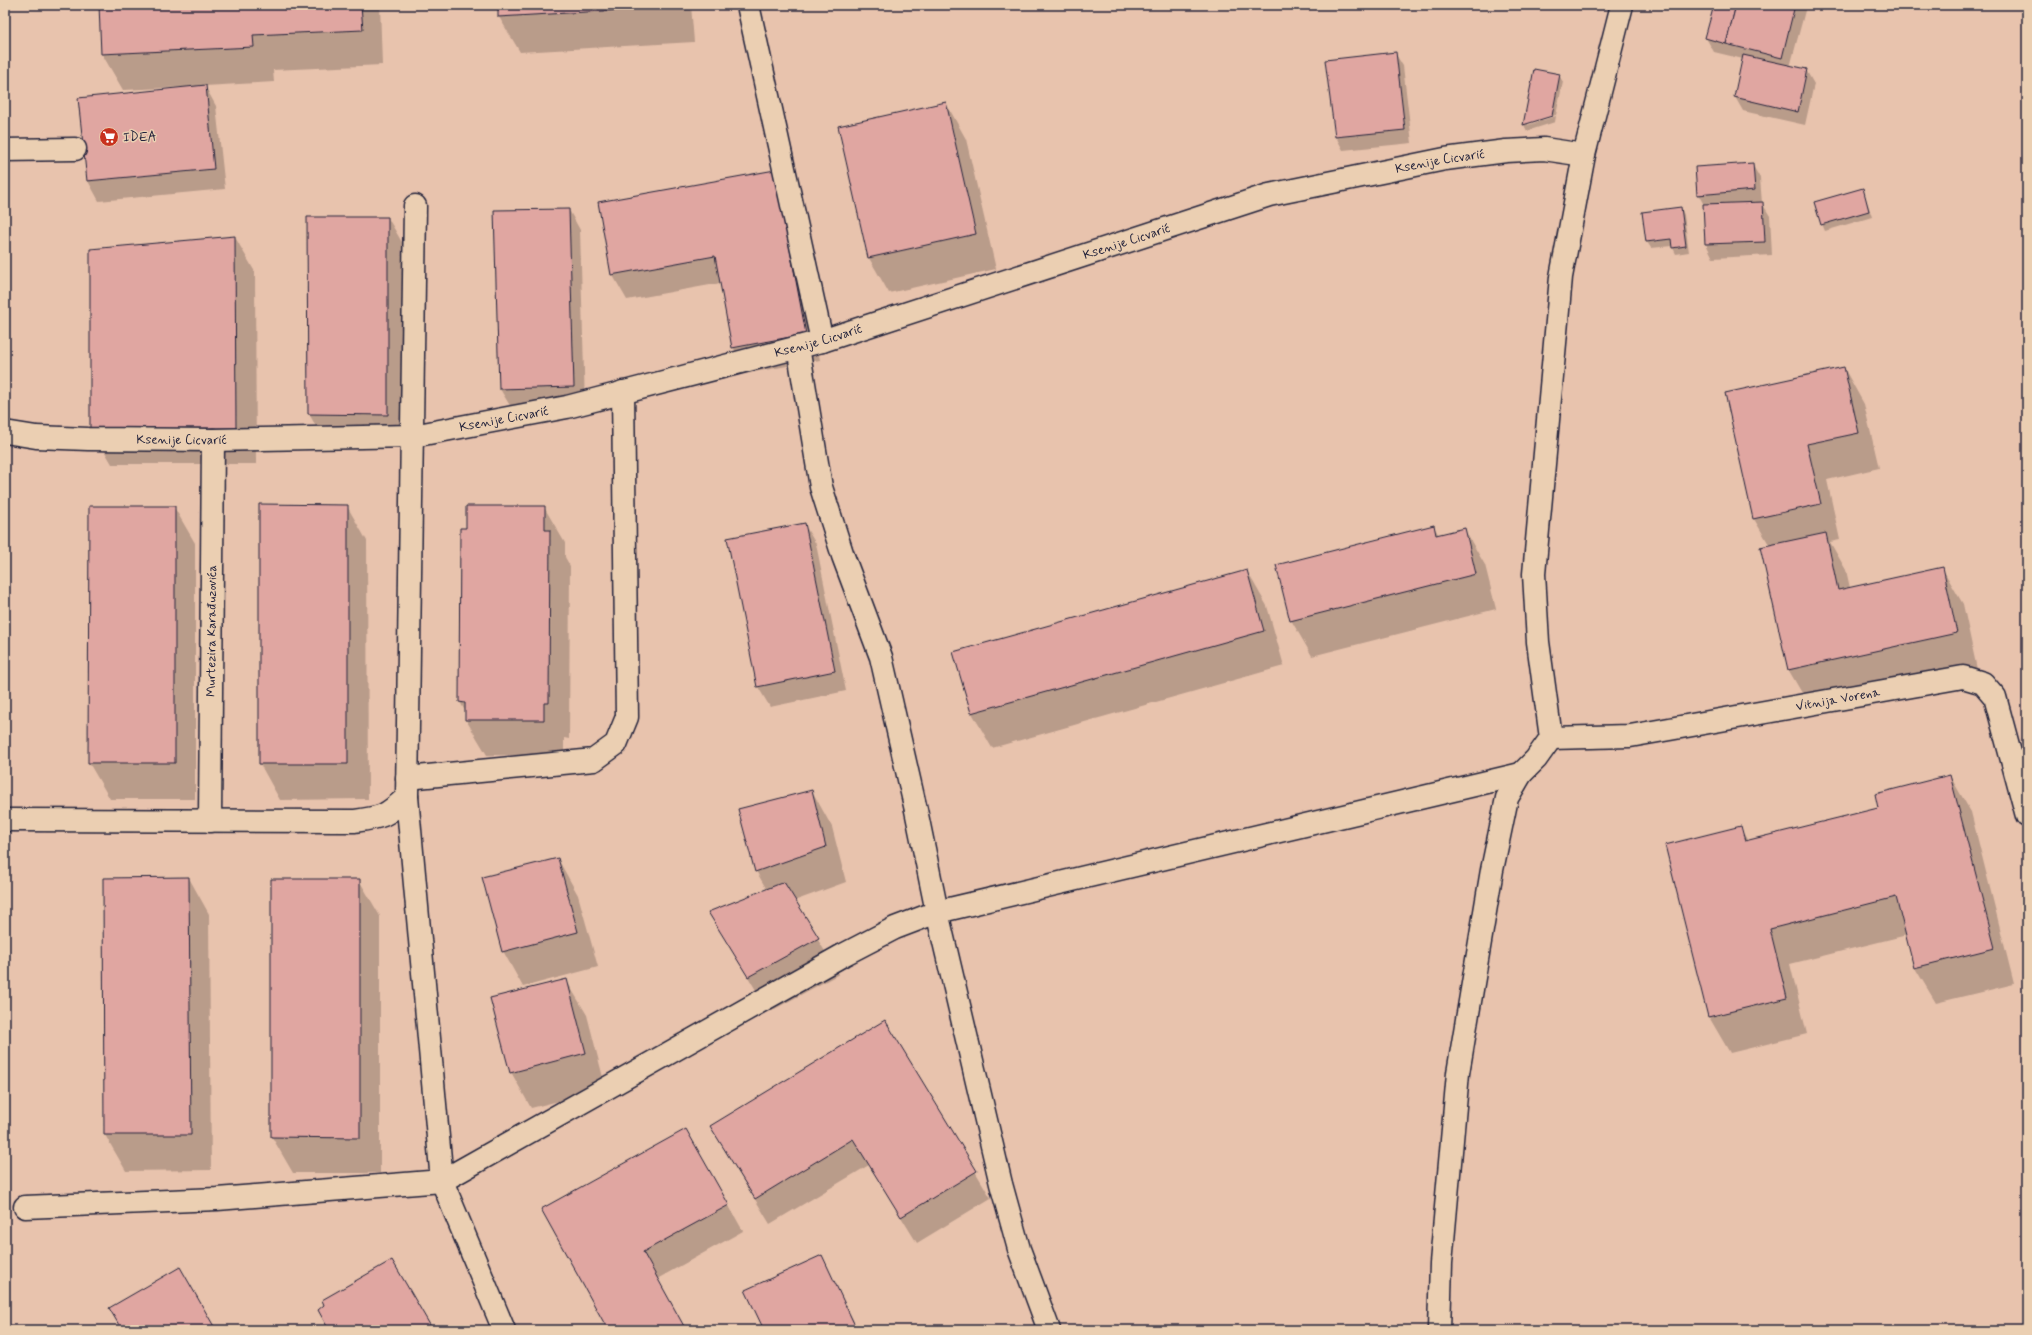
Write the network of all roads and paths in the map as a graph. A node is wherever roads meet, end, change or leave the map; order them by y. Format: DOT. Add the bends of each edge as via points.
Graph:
graph roads {
  1 [pos="748,5"];
  2 [pos="1622,5"];
  3 [pos="75,149"];
  4 [pos="5,150"];
  5 [pos="1584,154"];
  6 [pos="415,206"];
  7 [pos="822,340"];
  8 [pos="798,347"];
  9 [pos="623,392"];
  10 [pos="5,432"];
  11 [pos="413,436"];
  12 [pos="213,440"];
  13 [pos="1551,738"];
  14 [pos="1521,774"];
  15 [pos="407,787"];
  16 [pos="2027,816"];
  17 [pos="5,820"];
  18 [pos="210,821"];
  19 [pos="936,912"];
  20 [pos="442,1181"];
  21 [pos="25,1207"];
  22 [pos="504,1330"];
  23 [pos="1049,1330"];
  24 [pos="1438,1330"];
  1 -- 7 [label="street"];
  2 -- 5 [label="street"];
  3 -- 4 [label="street"];
  5 -- 7 [label="street, Ksenije Cicvarić" via="1544,149 1506,151 1445,159 1269,194"];
  5 -- 13 [label="street" via="1561,277 1534,574 1538,642"];
  6 -- 11 [label="street"];
  7 -- 8 [label="street, Ksenije Cicvarić"];
  8 -- 9 [label="street, Ksenije Cicvarić"];
  8 -- 19 [label="street" via="821,487 843,556 881,657"];
  9 -- 11 [label="street, Ksenije Cicvarić" via="567,407"];
  9 -- 15 [label="street" via="627,717 616,744 594,760"];
  10 -- 12 [label="street, Ksenije Cicvarić" via="36,436"];
  11 -- 12 [label="street, Ksenije Cicvarić"];
  11 -- 15 [label="street"];
  12 -- 18 [label="street, Murtezira Karađuzovića"];
  13 -- 14 [label="street"];
  13 -- 16 [label="street, Vitnija Vorena" via="1630,736 1963,677 1983,683 1995,697"];
  14 -- 19 [label="street"];
  14 -- 24 [label="street" via="1507,798 1492,870 1458,1073 1441,1263"];
  15 -- 18 [label="street" via="392,810 380,818 354,821"];
  15 -- 20 [label="street"];
  17 -- 18 [label="street"];
  19 -- 20 [label="street" via="895,928 843,955"];
  19 -- 23 [label="street" via="1010,1218"];
  20 -- 21 [label="street" via="217,1199"];
  20 -- 22 [label="street"];
}
